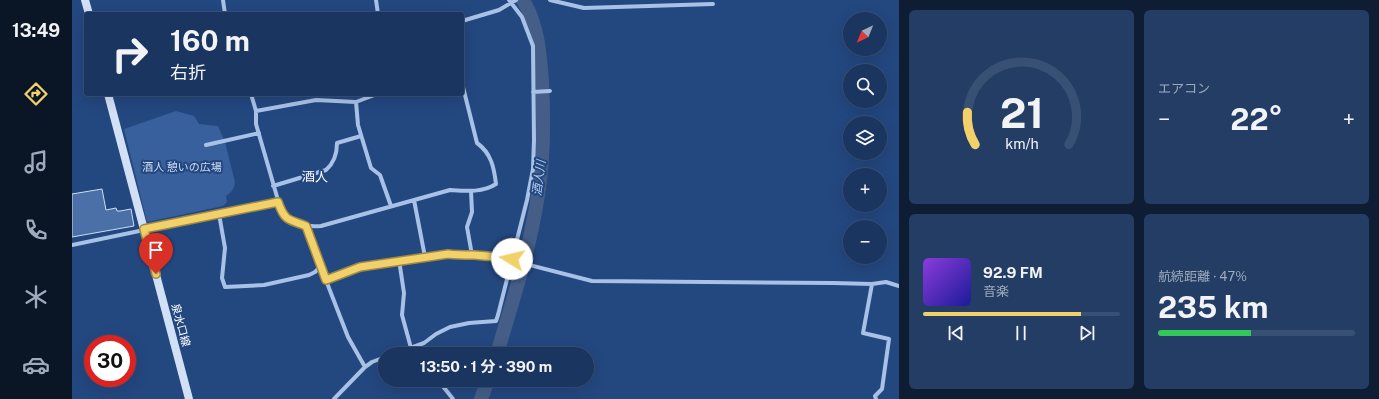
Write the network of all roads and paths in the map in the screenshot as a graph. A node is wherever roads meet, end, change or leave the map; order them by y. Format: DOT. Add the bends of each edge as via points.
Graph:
graph roads {
  1 [pos="85,0"];
  2 [pos="223,0"];
  3 [pos="376,0"];
  4 [pos="516,0"];
  5 [pos="550,0"];
  6 [pos="510,1"];
  7 [pos="713,4"];
  8 [pos="88,12"];
  9 [pos="225,12"];
  10 [pos="378,12"];
  11 [pos="464,20"];
  12 [pos="464,91"];
  13 [pos="550,91"];
  14 [pos="533,92"];
  15 [pos="109,96"];
  16 [pos="251,96"];
  17 [pos="372,96"];
  18 [pos="356,102"];
  19 [pos="256,111"];
  20 [pos="259,133"];
  21 [pos="361,136"];
  22 [pos="206,145"];
  23 [pos="273,186"];
  24 [pos="471,191"];
  25 [pos="414,200"];
  26 [pos="278,202"];
  27 [pos="391,206"];
  28 [pos="219,214"];
  29 [pos="306,226"];
  30 [pos="144,229"];
  31 [pos="72,245"];
  32 [pos="472,255"];
  33 [pos="425,257"];
  34 [pos="512,259"];
  35 [pos="399,260"];
  36 [pos="320,267"];
  37 [pos="326,280"];
  38 [pos="872,284"];
  39 [pos="899,286"];
  40 [pos="411,347"];
  41 [pos="414,347"];
  42 [pos="378,360"];
  43 [pos="365,367"];
  44 [pos="444,387"];
  45 [pos="189,399"];
  46 [pos="334,399"];
  47 [pos="453,399"];
  48 [pos="876,399"];
  1 -- 8 [label="main road"];
  2 -- 9 [label="street"];
  3 -- 10 [label="street"];
  4 -- 6 [label="street"];
  5 -- 7 [label="street" via="584,8"];
  6 -- 11 [label="street" via="499,10"];
  6 -- 14 [label="street" via="522,17 533,46"];
  12 -- 24 [label="street" via="477,143 490,156 496,184 490,188"];
  13 -- 14 [label="street"];
  14 -- 34 [label="street" via="533,169"];
  15 -- 30 [label="main road, 泉水口線"];
  16 -- 19 [label="street"];
  17 -- 18 [label="street"];
  18 -- 19 [label="street" via="316,100"];
  18 -- 21 [label="street"];
  19 -- 20 [label="street"];
  20 -- 22 [label="street"];
  20 -- 23 [label="street"];
  21 -- 23 [label="street" via="336,144 333,164 326,170"];
  21 -- 27 [label="street" via="372,168 380,175"];
  23 -- 26 [label="street"];
  24 -- 25 [label="street" via="450,190"];
  24 -- 32 [label="street" via="472,212 467,227"];
  25 -- 27 [label="street"];
  25 -- 33 [label="street"];
  26 -- 28 [label="street"];
  26 -- 29 [label="street" via="282,214 290,221"];
  27 -- 29 [label="street" via="321,226"];
  28 -- 30 [label="street"];
  28 -- 36 [label="street" via="225,248 222,278 225,287 264,285 309,275"];
  29 -- 36 [label="street"];
  30 -- 31 [label="street"];
  30 -- 45 [label="main road, 泉水口線"];
  32 -- 33 [label="street" via="448,254"];
  32 -- 34 [label="street"];
  33 -- 35 [label="street"];
  34 -- 38 [label="street" via="592,281"];
  34 -- 41 [label="street" via="496,321 450,327 424,344"];
  35 -- 37 [label="street" via="360,267"];
  35 -- 40 [label="street" via="404,293 402,315"];
  36 -- 37 [label="street"];
  37 -- 43 [label="street" via="348,337"];
  38 -- 39 [label="street" via="886,282"];
  38 -- 48 [label="street" via="863,333 889,339 882,389 875,396"];
  42 -- 43 [label="street"];
  43 -- 46 [label="street"];
  44 -- 47 [label="street"];
}
